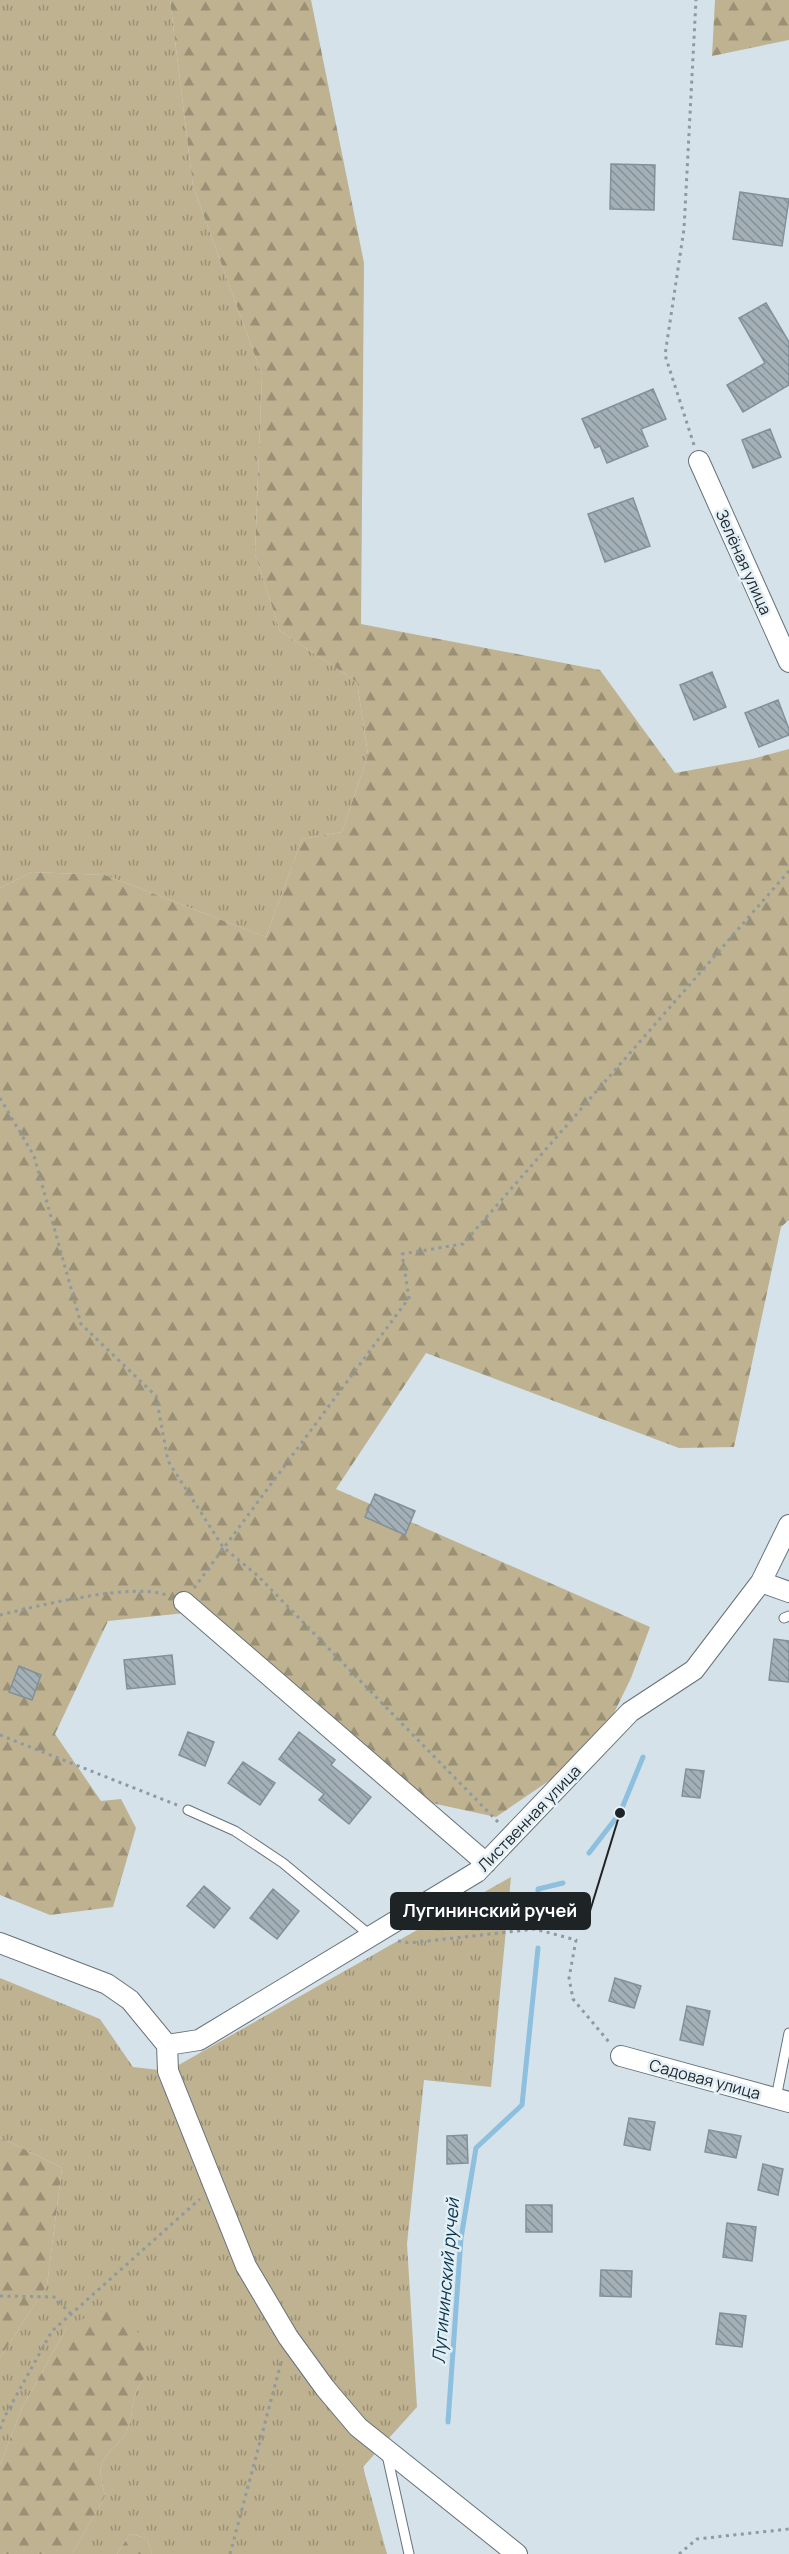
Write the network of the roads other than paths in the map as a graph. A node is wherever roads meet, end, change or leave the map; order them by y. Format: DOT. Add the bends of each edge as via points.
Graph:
graph roads {
  1 [pos="699,461"];
  2 [pos="789,662"];
  3 [pos="789,1525"];
  4 [pos="761,1582"];
  5 [pos="789,1592"];
  6 [pos="184,1602"];
  7 [pos="188,1810"];
  8 [pos="486,1863"];
  9 [pos="373,1937"];
  10 [pos="0,1942"];
  11 [pos="789,2033"];
  12 [pos="167,2045"];
  13 [pos="621,2056"];
  14 [pos="782,2100"];
  15 [pos="386,2450"];
  16 [pos="409,2554"];
  17 [pos="517,2554"];
  1 -- 2 [label="street, Зелёная улица"];
  3 -- 4 [label="street, Лиственная улица"];
  4 -- 5 [label="street"];
  4 -- 8 [label="street, Лиственная улица" via="694,1670 630,1712"];
  6 -- 8 [label="street"];
  7 -- 9 [label="lane" via="235,1831 283,1863"];
  8 -- 9 [label="street, Лиственная улица"];
  9 -- 12 [label="street, Лиственная улица" via="200,2040"];
  10 -- 12 [label="street" via="107,1984 130,2000"];
  11 -- 14 [label="lane"];
  12 -- 15 [label="street" via="168,2071 246,2266 288,2337 325,2388 358,2427"];
  13 -- 14 [label="street, Садовая улица"];
  15 -- 16 [label="lane"];
  15 -- 17 [label="street"];
}
